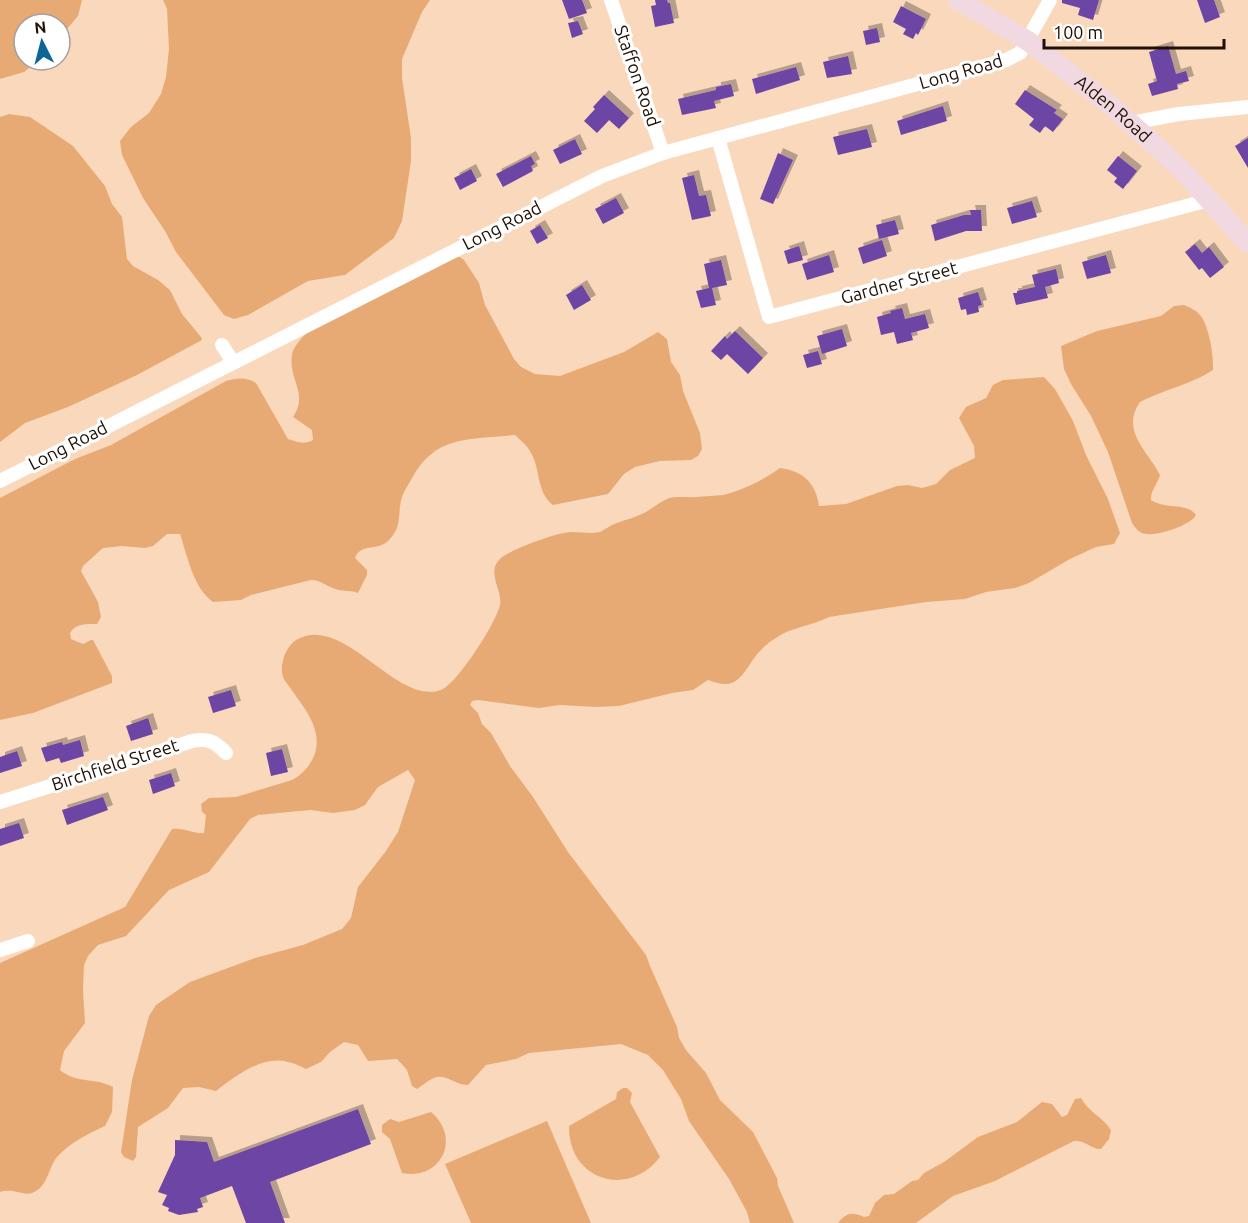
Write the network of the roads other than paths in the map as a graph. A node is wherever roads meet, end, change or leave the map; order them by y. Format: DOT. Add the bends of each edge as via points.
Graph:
graph roads {
  1 [pos="611,0"];
  2 [pos="958,0"];
  3 [pos="1050,0"];
  4 [pos="1028,41"];
  5 [pos="1248,106"];
  6 [pos="1131,123"];
  7 [pos="718,138"];
  8 [pos="663,153"];
  9 [pos="1209,200"];
  10 [pos="1248,243"];
  11 [pos="222,345"];
  12 [pos="233,363"];
  13 [pos="0,481"];
  14 [pos="226,753"];
  15 [pos="0,802"];
  16 [pos="28,941"];
  17 [pos="0,950"];
  1 -- 8 [label="street, Staffon Road"];
  2 -- 4 [label="main road, Alden Road"];
  3 -- 4 [label="street"];
  4 -- 6 [label="main road, Alden Road"];
  4 -- 7 [label="street, Long Road" via="1020,52 1006,60"];
  5 -- 6 [label="street"];
  6 -- 9 [label="main road, Alden Road"];
  7 -- 8 [label="street, Long Road"];
  7 -- 9 [label="street, Gardner Street" via="769,317"];
  8 -- 12 [label="street, Long Road" via="574,189"];
  9 -- 10 [label="main road, Alden Road"];
  11 -- 12 [label="street"];
  12 -- 13 [label="street, Long Road"];
  14 -- 15 [label="street, Birchfield Street" via="212,741 192,741"];
  16 -- 17 [label="street"];
}
